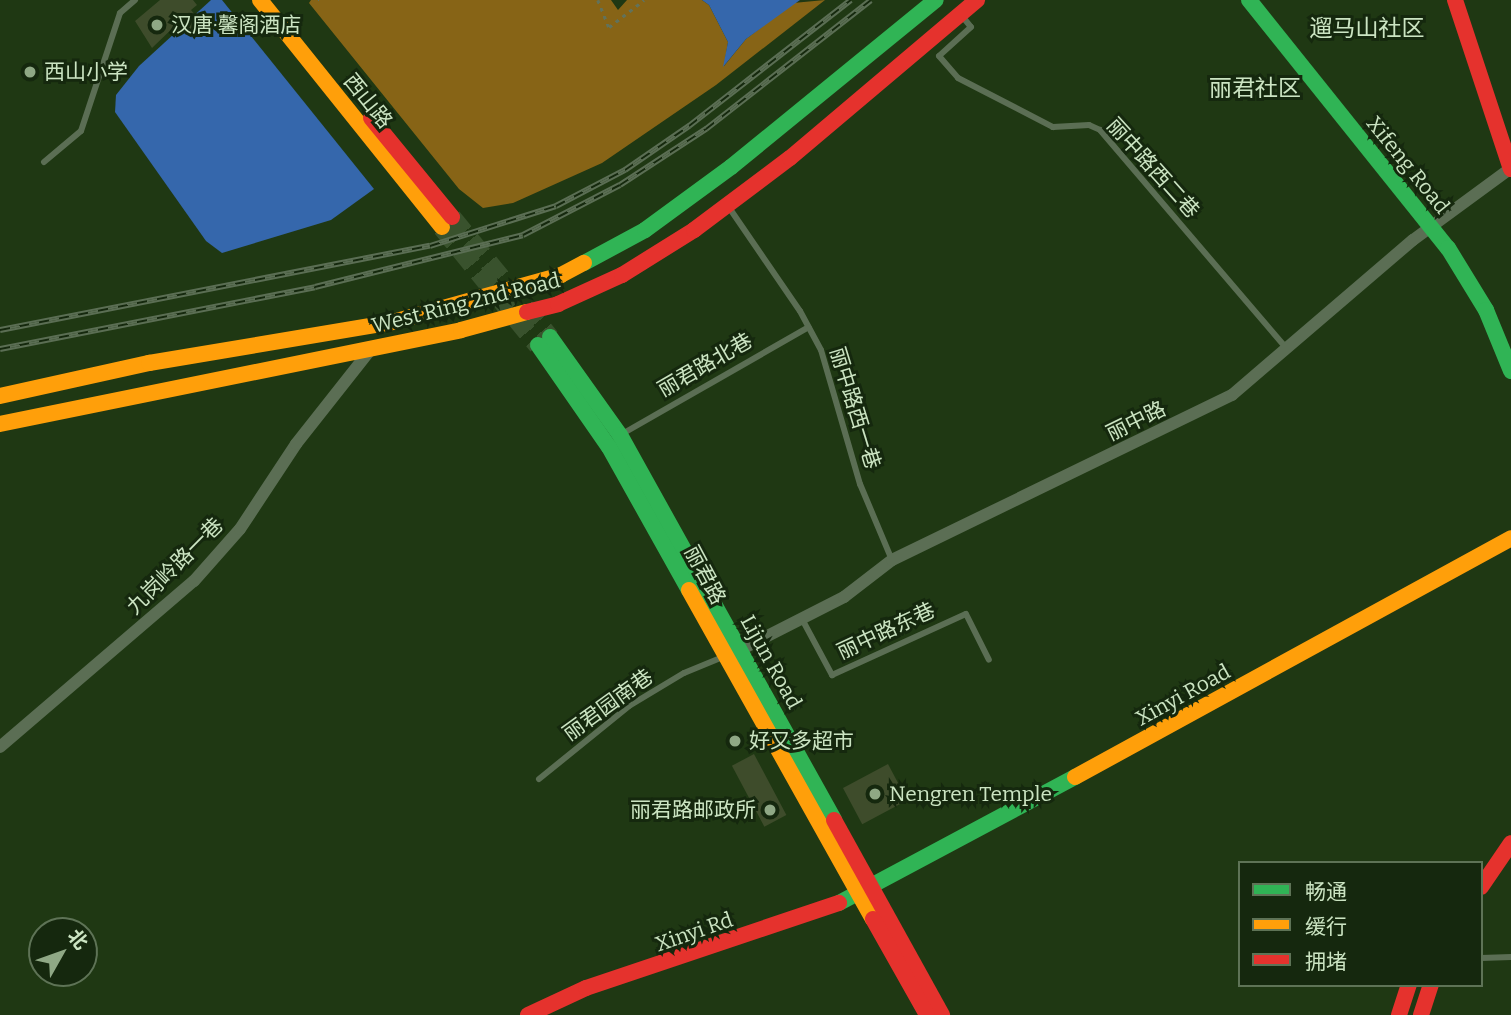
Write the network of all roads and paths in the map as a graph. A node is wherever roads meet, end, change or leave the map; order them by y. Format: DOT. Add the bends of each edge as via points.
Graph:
graph roads {
  1 [pos="135,0"];
  2 [pos="260,0"];
  3 [pos="276,0"];
  4 [pos="598,0"];
  5 [pos="644,0"];
  6 [pos="936,0"];
  7 [pos="977,0"];
  8 [pos="1249,0"];
  9 [pos="1455,0"];
  10 [pos="960,13"];
  11 [pos="44,162"];
  12 [pos="1511,169"];
  13 [pos="726,204"];
  14 [pos="1430,226"];
  15 [pos="809,327"];
  16 [pos="544,341"];
  17 [pos="371,349"];
  18 [pos="1287,350"];
  19 [pos="1511,371"];
  20 [pos="0,396"];
  21 [pos="0,424"];
  22 [pos="620,435"];
  23 [pos="1511,538"];
  24 [pos="892,560"];
  25 [pos="802,619"];
  26 [pos="732,653"];
  27 [pos="989,660"];
  28 [pos="0,747"];
  29 [pos="539,779"];
  30 [pos="1511,843"];
  31 [pos="1511,863"];
  32 [pos="1494,868"];
  33 [pos="1483,884"];
  34 [pos="867,891"];
  35 [pos="1511,957"];
  36 [pos="1483,958"];
  37 [pos="1408,987"];
  38 [pos="1430,987"];
  39 [pos="528,1015"];
  40 [pos="928,1015"];
  41 [pos="942,1015"];
  42 [pos="1399,1015"];
  43 [pos="1421,1015"];
  1 -- 11 [label="lane" via="120,13 81,131"];
  2 -- 3 [label="main road, 西山路" via="447,222"];
  4 -- 5 [label="path" via="609,27"];
  6 -- 20 [label="main road, West Ring 2nd Road" via="645,230 561,275 393,322 149,363"];
  7 -- 10 [label="main road, West Ring 2nd Road"];
  8 -- 14 [label="main road, Xifeng Road"];
  9 -- 12 [label="main road"];
  10 -- 13 [label="main road, West Ring 2nd Road" via="790,158"];
  10 -- 18 [label="lane, 丽中路西二巷" via="971,27 939,56 958,78 1053,127 1078,124 1100,130"];
  12 -- 14 [label="street, 丽中路"];
  13 -- 15 [label="lane, 丽中路西一巷"];
  13 -- 17 [label="main road, West Ring 2nd Road" via="622,275 558,304"];
  14 -- 18 [label="street, 丽中路"];
  14 -- 19 [label="main road, Xifeng Road" via="1470,280"];
  15 -- 22 [label="lane, 丽君路北巷"];
  15 -- 24 [label="lane, 丽中路西一巷" via="821,350 860,484"];
  16 -- 22 [label="main road, Lijun Road"];
  16 -- 26 [label="main road, 丽君路"];
  17 -- 21 [label="main road, West Ring 2nd Road"];
  17 -- 28 [label="street, 九岗岭路一巷" via="296,444 240,529 194,581"];
  18 -- 24 [label="street, 丽中路" via="1232,395"];
  22 -- 26 [label="main road, Lijun Road"];
  23 -- 34 [label="main road, Xinyi Road"];
  24 -- 25 [label="street, 丽中路" via="844,597"];
  25 -- 26 [label="street, 丽中路"];
  25 -- 27 [label="lane, 丽中路东巷" via="832,675 966,614"];
  26 -- 29 [label="lane, 丽君园南巷" via="684,673 629,706"];
  26 -- 34 [label="main road, Lijun Road"];
  30 -- 32 [label="main road"];
  31 -- 32 [label="lane"];
  32 -- 33 [label="main road"];
  34 -- 39 [label="main road, Xinyi Rd" via="586,988"];
  34 -- 40 [label="main road"];
  34 -- 41 [label="main road, Lijun Road"];
  35 -- 36 [label="lane"];
  37 -- 42 [label="main road"];
  38 -- 43 [label="main road"];
}
